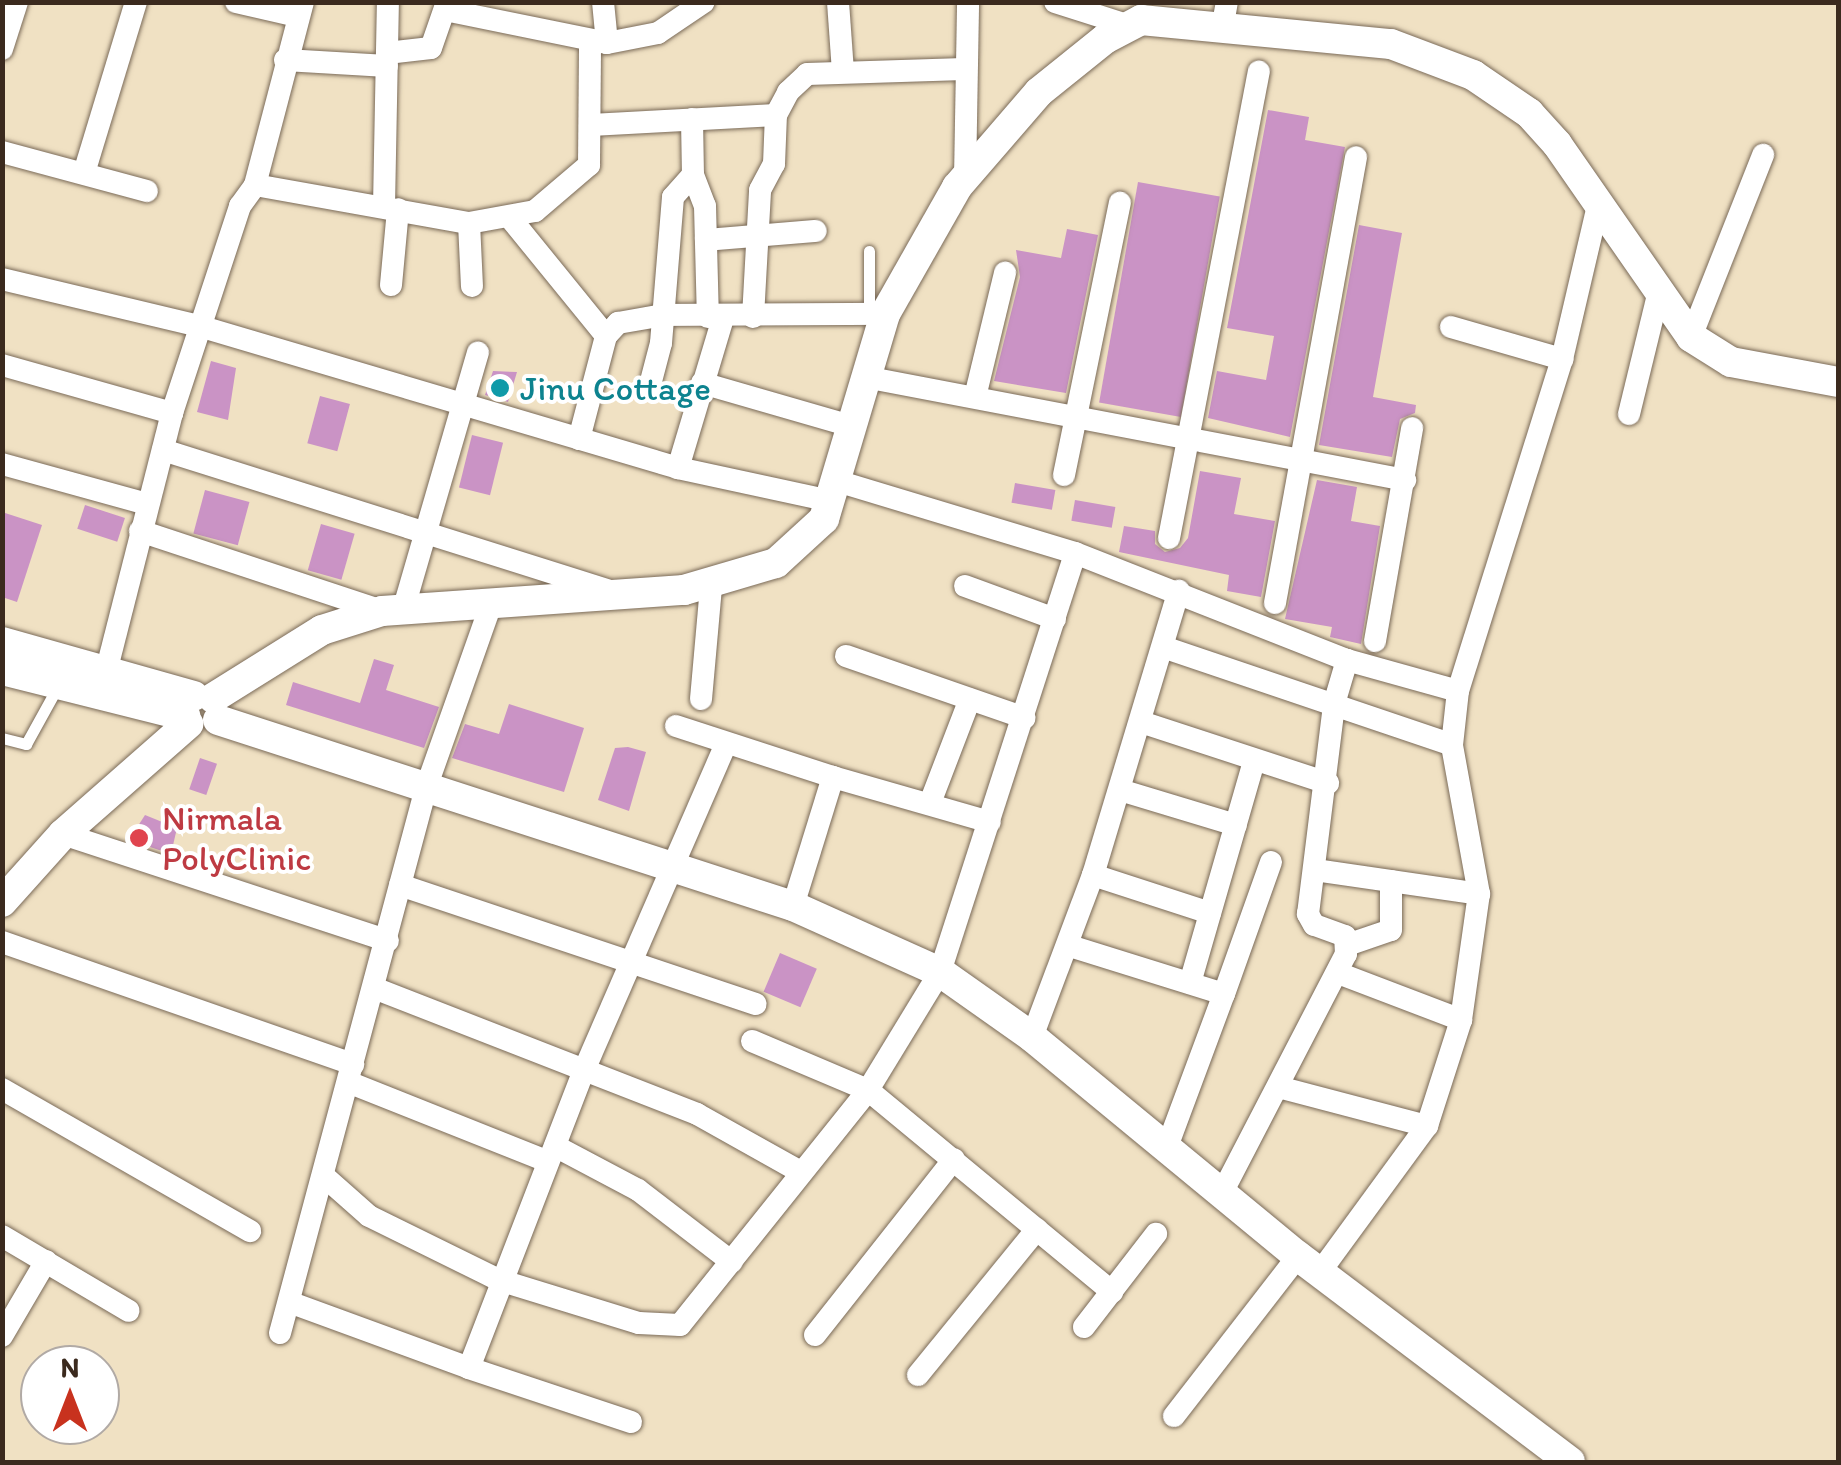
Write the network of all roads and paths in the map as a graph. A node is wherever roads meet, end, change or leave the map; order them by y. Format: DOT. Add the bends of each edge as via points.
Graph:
graph roads {
  1 [pos="17,2"];
  2 [pos="136,2"];
  3 [pos="236,2"];
  4 [pos="388,2"];
  5 [pos="602,2"];
  6 [pos="704,2"];
  7 [pos="838,2"];
  8 [pos="968,2"];
  9 [pos="1055,2"];
  10 [pos="446,6"];
  11 [pos="300,10"];
  12 [pos="1225,13"];
  13 [pos="1138,16"];
  14 [pos="599,43"];
  15 [pos="2,49"];
  16 [pos="285,60"];
  17 [pos="387,60"];
  18 [pos="964,69"];
  19 [pos="844,71"];
  20 [pos="1259,72"];
  21 [pos="776,115"];
  22 [pos="692,119"];
  23 [pos="591,125"];
  24 [pos="2,152"];
  25 [pos="1763,155"];
  26 [pos="1356,157"];
  27 [pos="84,173"];
  28 [pos="693,176"];
  29 [pos="965,179"];
  30 [pos="255,184"];
  31 [pos="147,191"];
  32 [pos="1599,201"];
  33 [pos="1120,203"];
  34 [pos="391,208"];
  35 [pos="511,219"];
  36 [pos="469,223"];
  37 [pos="816,231"];
  38 [pos="756,236"];
  39 [pos="706,240"];
  40 [pos="869,252"];
  41 [pos="1005,273"];
  42 [pos="2,279"];
  43 [pos="391,285"];
  44 [pos="472,286"];
  45 [pos="1660,292"];
  46 [pos="877,314"];
  47 [pos="664,315"];
  48 [pos="716,317"];
  49 [pos="753,317"];
  50 [pos="199,326"];
  51 [pos="1451,327"];
  52 [pos="606,336"];
  53 [pos="1691,337"];
  54 [pos="478,353"];
  55 [pos="1562,359"];
  56 [pos="2,365"];
  57 [pos="865,377"];
  58 [pos="1838,382"];
  59 [pos="702,383"];
  60 [pos="650,385"];
  61 [pos="976,398"];
  62 [pos="466,406"];
  63 [pos="172,413"];
  64 [pos="1628,414"];
  65 [pos="1075,418"];
  66 [pos="851,426"];
  67 [pos="1412,428"];
  68 [pos="1189,437"];
  69 [pos="579,439"];
  70 [pos="163,450"];
  71 [pos="1298,457"];
  72 [pos="2,464"];
  73 [pos="678,468"];
  74 [pos="1064,475"];
  75 [pos="1405,480"];
  76 [pos="836,492"];
  77 [pos="147,504"];
  78 [pos="425,528"];
  79 [pos="140,531"];
  80 [pos="1169,538"];
  81 [pos="1075,552"];
  82 [pos="711,586"];
  83 [pos="965,586"];
  84 [pos="1178,591"];
  85 [pos="626,596"];
  86 [pos="492,602"];
  87 [pos="1275,603"];
  88 [pos="393,609"];
  89 [pos="1055,619"];
  90 [pos="1375,641"];
  91 [pos="2,642"];
  92 [pos="1163,647"];
  93 [pos="846,656"];
  94 [pos="1347,660"];
  95 [pos="2,670"];
  96 [pos="106,672"];
  97 [pos="58,686"];
  98 [pos="1458,691"];
  99 [pos="701,698"];
  100 [pos="970,698"];
  101 [pos="1334,704"];
  102 [pos="200,711"];
  103 [pos="1025,718"];
  104 [pos="1141,722"];
  105 [pos="676,726"];
  106 [pos="2,738"];
  107 [pos="726,744"];
  108 [pos="1452,745"];
  109 [pos="1254,761"];
  110 [pos="832,777"];
  111 [pos="1328,783"];
  112 [pos="426,788"];
  113 [pos="1120,790"];
  114 [pos="930,803"];
  115 [pos="990,822"];
  116 [pos="1236,825"];
  117 [pos="63,834"];
  118 [pos="1271,862"];
  119 [pos="672,866"];
  120 [pos="1315,870"];
  121 [pos="1094,876"];
  122 [pos="1392,881"];
  123 [pos="400,885"];
  124 [pos="1480,894"];
  125 [pos="2,902"];
  126 [pos="793,906"];
  127 [pos="1210,914"];
  128 [pos="388,941"];
  129 [pos="2,942"];
  130 [pos="1347,945"];
  131 [pos="1070,946"];
  132 [pos="632,960"];
  133 [pos="940,972"];
  134 [pos="1338,973"];
  135 [pos="1190,983"];
  136 [pos="374,988"];
  137 [pos="1224,994"];
  138 [pos="756,1004"];
  139 [pos="1461,1020"];
  140 [pos="1032,1037"];
  141 [pos="752,1041"];
  142 [pos="585,1068"];
  143 [pos="350,1073"];
  144 [pos="1278,1087"];
  145 [pos="2,1089"];
  146 [pos="868,1090"];
  147 [pos="1427,1126"];
  148 [pos="1167,1147"];
  149 [pos="551,1153"];
  150 [pos="954,1158"];
  151 [pos="800,1171"];
  152 [pos="326,1178"];
  153 [pos="1223,1192"];
  154 [pos="1037,1229"];
  155 [pos="250,1231"];
  156 [pos="1156,1234"];
  157 [pos="2,1236"];
  158 [pos="46,1261"];
  159 [pos="732,1262"];
  160 [pos="1309,1264"];
  161 [pos="499,1280"];
  162 [pos="1112,1292"];
  163 [pos="289,1302"];
  164 [pos="129,1311"];
  165 [pos="1084,1327"];
  166 [pos="280,1333"];
  167 [pos="815,1335"];
  168 [pos="2,1336"];
  169 [pos="469,1368"];
  170 [pos="918,1375"];
  171 [pos="1174,1416"];
  172 [pos="631,1422"];
  173 [pos="1570,1462"];
  1 -- 15 [label="street"];
  2 -- 27 [label="street"];
  3 -- 11 [label="street"];
  4 -- 17 [label="street"];
  5 -- 14 [label="street"];
  6 -- 14 [label="street" via="658,33"];
  7 -- 19 [label="street"];
  8 -- 18 [label="street"];
  9 -- 13 [label="street"];
  10 -- 14 [label="street"];
  10 -- 17 [label="street" via="431,48"];
  11 -- 16 [label="street"];
  12 -- 13 [label="main road"];
  12 -- 32 [label="main road" via="1392,44 1473,75 1529,113"];
  13 -- 29 [label="main road" via="1039,92"];
  14 -- 23 [label="street"];
  16 -- 17 [label="street"];
  16 -- 30 [label="street"];
  17 -- 34 [label="street"];
  18 -- 19 [label="street"];
  18 -- 29 [label="street"];
  19 -- 21 [label="street" via="797,81"];
  20 -- 68 [label="street"];
  21 -- 22 [label="street"];
  21 -- 38 [label="street"];
  22 -- 23 [label="street"];
  22 -- 28 [label="street"];
  23 -- 35 [label="street" via="588,165 535,210"];
  24 -- 27 [label="street"];
  25 -- 53 [label="street"];
  26 -- 71 [label="street"];
  27 -- 31 [label="street"];
  28 -- 39 [label="street" via="705,206"];
  28 -- 47 [label="street" via="674,196"];
  29 -- 46 [label="main road"];
  30 -- 34 [label="street"];
  30 -- 50 [label="street" via="240,206"];
  32 -- 45 [label="main road"];
  32 -- 55 [label="street"];
  33 -- 65 [label="street"];
  34 -- 36 [label="street"];
  34 -- 43 [label="street"];
  35 -- 36 [label="street"];
  35 -- 52 [label="street"];
  36 -- 44 [label="street"];
  37 -- 38 [label="street"];
  38 -- 39 [label="street"];
  38 -- 49 [label="street"];
  39 -- 48 [label="street"];
  40 -- 46 [label="lane"];
  41 -- 61 [label="street"];
  42 -- 50 [label="street"];
  45 -- 53 [label="main road"];
  45 -- 64 [label="street"];
  46 -- 49 [label="street"];
  46 -- 57 [label="main road"];
  47 -- 48 [label="street"];
  47 -- 52 [label="street" via="632,317"];
  47 -- 60 [label="street"];
  48 -- 49 [label="street"];
  48 -- 59 [label="street"];
  50 -- 62 [label="street"];
  50 -- 63 [label="street"];
  51 -- 55 [label="street"];
  52 -- 69 [label="street"];
  53 -- 58 [label="main road" via="1731,362"];
  54 -- 62 [label="street"];
  55 -- 98 [label="street"];
  56 -- 63 [label="street"];
  57 -- 61 [label="street"];
  57 -- 66 [label="main road"];
  59 -- 66 [label="street"];
  59 -- 73 [label="street"];
  61 -- 65 [label="street"];
  62 -- 69 [label="street"];
  62 -- 78 [label="street"];
  63 -- 70 [label="street"];
  65 -- 68 [label="street"];
  65 -- 74 [label="street"];
  66 -- 76 [label="main road"];
  67 -- 75 [label="street"];
  68 -- 71 [label="street"];
  68 -- 80 [label="street"];
  69 -- 73 [label="street"];
  70 -- 77 [label="street"];
  70 -- 78 [label="street"];
  71 -- 75 [label="street"];
  71 -- 87 [label="street"];
  72 -- 77 [label="street"];
  73 -- 76 [label="street"];
  75 -- 90 [label="street"];
  76 -- 81 [label="street"];
  76 -- 82 [label="main road" via="824,520 776,562"];
  77 -- 79 [label="street"];
  78 -- 85 [label="street"];
  78 -- 88 [label="street"];
  79 -- 88 [label="street"];
  79 -- 96 [label="street"];
  81 -- 84 [label="street"];
  81 -- 89 [label="street"];
  82 -- 85 [label="main road"];
  82 -- 99 [label="street"];
  83 -- 89 [label="street"];
  84 -- 92 [label="street"];
  84 -- 94 [label="street"];
  85 -- 86 [label="main road"];
  86 -- 88 [label="main road"];
  86 -- 112 [label="street"];
  88 -- 102 [label="main road" via="322,630"];
  89 -- 103 [label="street"];
  91 -- 96 [label="main road"];
  92 -- 101 [label="street"];
  92 -- 104 [label="street"];
  93 -- 100 [label="street"];
  94 -- 98 [label="street"];
  94 -- 101 [label="street"];
  95 -- 97 [label="main road"];
  96 -- 102 [label="main road"];
  97 -- 102 [label="main road"];
  97 -- 106 [label="lane" via="26,744"];
  98 -- 108 [label="street"];
  100 -- 103 [label="street"];
  100 -- 114 [label="street"];
  101 -- 108 [label="street"];
  101 -- 111 [label="street"];
  102 -- 112 [label="main road"];
  102 -- 117 [label="main road"];
  103 -- 115 [label="street"];
  104 -- 109 [label="street"];
  104 -- 113 [label="street"];
  105 -- 107 [label="street"];
  107 -- 110 [label="street"];
  107 -- 119 [label="street"];
  108 -- 124 [label="street"];
  109 -- 111 [label="street"];
  109 -- 116 [label="street"];
  110 -- 114 [label="street"];
  110 -- 126 [label="street"];
  111 -- 120 [label="street"];
  112 -- 119 [label="main road"];
  112 -- 123 [label="street"];
  113 -- 116 [label="street"];
  113 -- 121 [label="street"];
  114 -- 115 [label="street"];
  115 -- 133 [label="street"];
  116 -- 127 [label="street"];
  117 -- 125 [label="main road"];
  117 -- 128 [label="street"];
  118 -- 137 [label="street"];
  119 -- 126 [label="main road"];
  119 -- 132 [label="street"];
  120 -- 122 [label="street"];
  120 -- 130 [label="street" via="1309,920 1340,933"];
  121 -- 127 [label="street"];
  121 -- 131 [label="street"];
  122 -- 124 [label="street"];
  122 -- 130 [label="street" via="1391,930"];
  123 -- 128 [label="street"];
  123 -- 132 [label="street"];
  124 -- 139 [label="street"];
  126 -- 133 [label="main road"];
  127 -- 135 [label="street"];
  128 -- 136 [label="street"];
  129 -- 143 [label="street"];
  130 -- 134 [label="street"];
  131 -- 135 [label="street"];
  131 -- 140 [label="street"];
  132 -- 138 [label="street"];
  132 -- 142 [label="street"];
  133 -- 140 [label="main road"];
  133 -- 146 [label="street"];
  134 -- 139 [label="street"];
  134 -- 144 [label="street"];
  135 -- 137 [label="street"];
  136 -- 142 [label="street"];
  136 -- 143 [label="street"];
  137 -- 148 [label="street"];
  139 -- 147 [label="street"];
  140 -- 148 [label="main road"];
  141 -- 146 [label="street"];
  142 -- 149 [label="street"];
  142 -- 151 [label="street" via="697,1114"];
  143 -- 149 [label="street"];
  143 -- 152 [label="street"];
  144 -- 147 [label="street"];
  144 -- 153 [label="street"];
  145 -- 155 [label="street"];
  146 -- 150 [label="street"];
  146 -- 151 [label="street"];
  147 -- 160 [label="street"];
  148 -- 153 [label="main road"];
  149 -- 159 [label="street" via="638,1190"];
  149 -- 161 [label="street"];
  150 -- 154 [label="street"];
  150 -- 167 [label="street"];
  151 -- 159 [label="street"];
  152 -- 161 [label="street" via="369,1216"];
  152 -- 163 [label="street"];
  153 -- 160 [label="main road"];
  154 -- 162 [label="street"];
  154 -- 170 [label="street"];
  156 -- 162 [label="street"];
  157 -- 158 [label="street"];
  158 -- 164 [label="street"];
  158 -- 168 [label="street"];
  159 -- 161 [label="street" via="680,1325 663,1329"];
  160 -- 171 [label="street"];
  160 -- 173 [label="main road"];
  161 -- 169 [label="street"];
  162 -- 165 [label="street"];
  163 -- 166 [label="street"];
  163 -- 169 [label="street"];
  169 -- 172 [label="street"];
}
